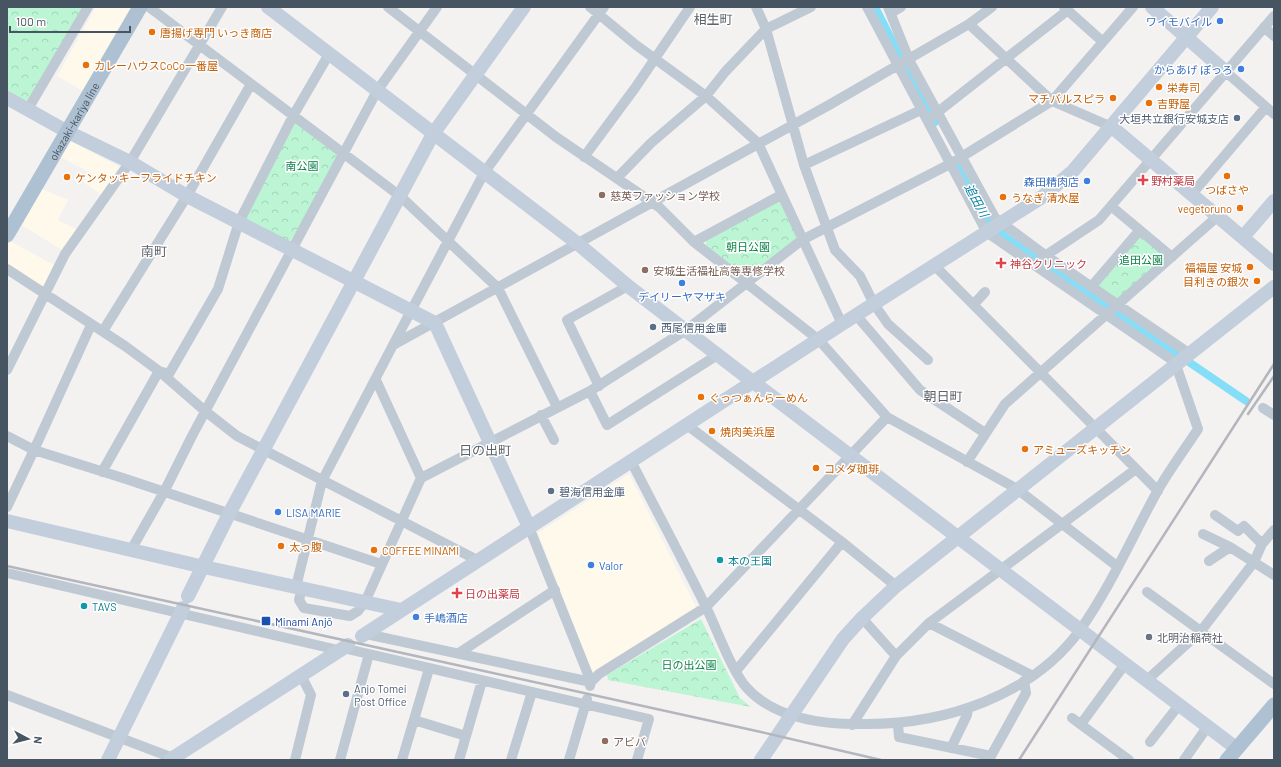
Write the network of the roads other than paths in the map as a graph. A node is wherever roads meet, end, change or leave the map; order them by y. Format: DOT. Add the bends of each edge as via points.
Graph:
graph roads {
  1 [pos="88,7"];
  2 [pos="140,7"];
  3 [pos="148,7"];
  4 [pos="222,7"];
  5 [pos="268,7"];
  6 [pos="388,7"];
  7 [pos="437,7"];
  8 [pos="524,7"];
  9 [pos="590,7"];
  10 [pos="690,7"];
  11 [pos="756,7"];
  12 [pos="811,7"];
  13 [pos="867,7"];
  14 [pos="901,7"];
  15 [pos="992,7"];
  16 [pos="1133,7"];
  17 [pos="1152,7"];
  18 [pos="1212,7"];
  19 [pos="1066,9"];
  20 [pos="601,10"];
  21 [pos="889,10"];
  22 [pos="1274,16"];
  23 [pos="969,24"];
  24 [pos="1264,27"];
  25 [pos="766,29"];
  26 [pos="420,31"];
  27 [pos="1274,36"];
  28 [pos="1186,39"];
  29 [pos="1102,42"];
  30 [pos="199,45"];
  31 [pos="329,54"];
  32 [pos="909,57"];
  33 [pos="655,58"];
  34 [pos="1006,59"];
  35 [pos="897,65"];
  36 [pos="1226,72"];
  37 [pos="476,74"];
  38 [pos="251,84"];
  39 [pos="377,91"];
  40 [pos="706,96"];
  41 [pos="7,98"];
  42 [pos="1052,101"];
  43 [pos="1266,107"];
  44 [pos="28,109"];
  45 [pos="938,112"];
  46 [pos="527,114"];
  47 [pos="924,114"];
  48 [pos="1274,114"];
  49 [pos="293,116"];
  50 [pos="793,124"];
  51 [pos="1112,127"];
  52 [pos="68,132"];
  53 [pos="433,134"];
  54 [pos="758,143"];
  55 [pos="343,154"];
  56 [pos="962,156"];
  57 [pos="584,157"];
  58 [pos="1150,158"];
  59 [pos="130,162"];
  60 [pos="950,164"];
  61 [pos="804,165"];
  62 [pos="484,173"];
  63 [pos="618,177"];
  64 [pos="1192,194"];
  65 [pos="781,195"];
  66 [pos="187,196"];
  67 [pos="400,196"];
  68 [pos="1274,201"];
  69 [pos="651,202"];
  70 [pos="1111,206"];
  71 [pos="1218,216"];
  72 [pos="239,222"];
  73 [pos="1000,223"];
  74 [pos="827,226"];
  75 [pos="9,229"];
  76 [pos="986,231"];
  77 [pos="1139,231"];
  78 [pos="1243,237"];
  79 [pos="802,240"];
  80 [pos="449,242"];
  81 [pos="694,242"];
  82 [pos="577,243"];
  83 [pos="292,249"];
  84 [pos="1044,255"];
  85 [pos="1172,258"];
  86 [pos="1274,264"];
  87 [pos="934,265"];
  88 [pos="1036,266"];
  89 [pos="7,269"];
  90 [pos="354,281"];
  91 [pos="746,283"];
  92 [pos="628,286"];
  93 [pos="1274,286"];
  94 [pos="1091,287"];
  95 [pos="498,288"];
  96 [pos="985,292"];
  97 [pos="45,294"];
  98 [pos="874,304"];
  99 [pos="974,304"];
  100 [pos="1118,306"];
  101 [pos="412,310"];
  102 [pos="856,315"];
  103 [pos="1107,315"];
  104 [pos="435,323"];
  105 [pos="842,324"];
  106 [pos="91,325"];
  107 [pos="686,330"];
  108 [pos="103,331"];
  109 [pos="819,340"];
  110 [pos="393,345"];
  111 [pos="719,354"];
  112 [pos="1190,354"];
  113 [pos="928,360"];
  114 [pos="1176,364"];
  115 [pos="7,370"];
  116 [pos="159,371"];
  117 [pos="1041,374"];
  118 [pos="376,380"];
  119 [pos="753,382"];
  120 [pos="599,386"];
  121 [pos="590,392"];
  122 [pos="557,407"];
  123 [pos="1263,408"];
  124 [pos="205,412"];
  125 [pos="541,415"];
  126 [pos="1274,415"];
  127 [pos="888,417"];
  128 [pos="687,425"];
  129 [pos="1097,428"];
  130 [pos="985,433"];
  131 [pos="7,436"];
  132 [pos="554,440"];
  133 [pos="490,442"];
  134 [pos="34,450"];
  135 [pos="263,451"];
  136 [pos="851,456"];
  137 [pos="631,461"];
  138 [pos="967,462"];
  139 [pos="1136,469"];
  140 [pos="102,472"];
  141 [pos="421,478"];
  142 [pos="322,481"];
  143 [pos="1017,489"];
  144 [pos="1158,491"];
  145 [pos="164,492"];
  146 [pos="7,506"];
  147 [pos="799,510"];
  148 [pos="229,514"];
  149 [pos="1215,515"];
  150 [pos="7,521"];
  151 [pos="401,521"];
  152 [pos="1062,523"];
  153 [pos="529,527"];
  154 [pos="1274,530"];
  155 [pos="1203,534"];
  156 [pos="958,538"];
  157 [pos="308,539"];
  158 [pos="842,542"];
  159 [pos="1262,544"];
  160 [pos="1230,548"];
  161 [pos="131,550"];
  162 [pos="477,560"];
  163 [pos="1209,561"];
  164 [pos="1254,562"];
  165 [pos="381,564"];
  166 [pos="204,567"];
  167 [pos="1118,568"];
  168 [pos="1000,570"];
  169 [pos="7,573"];
  170 [pos="1274,575"];
  171 [pos="896,586"];
  172 [pos="299,588"];
  173 [pos="555,590"];
  174 [pos="1146,592"];
  175 [pos="365,602"];
  176 [pos="184,606"];
  177 [pos="706,608"];
  178 [pos="401,610"];
  179 [pos="862,618"];
  180 [pos="930,622"];
  181 [pos="1080,630"];
  182 [pos="1201,631"];
  183 [pos="364,635"];
  184 [pos="343,647"];
  185 [pos="458,653"];
  186 [pos="369,654"];
  187 [pos="896,656"];
  188 [pos="1125,664"];
  189 [pos="429,669"];
  190 [pos="736,671"];
  191 [pos="301,675"];
  192 [pos="1029,678"];
  193 [pos="1147,680"];
  194 [pos="482,681"];
  195 [pos="590,684"];
  196 [pos="1274,684"];
  197 [pos="532,692"];
  198 [pos="7,695"];
  199 [pos="587,701"];
  200 [pos="1179,705"];
  201 [pos="1274,705"];
  202 [pos="968,709"];
  203 [pos="790,717"];
  204 [pos="414,720"];
  205 [pos="898,724"];
  206 [pos="852,725"];
  207 [pos="1208,726"];
  208 [pos="466,736"];
  209 [pos="118,738"];
  210 [pos="1150,742"];
  211 [pos="951,748"];
  212 [pos="1236,748"];
  213 [pos="173,759"];
  214 [pos="108,760"];
  215 [pos="295,760"];
  216 [pos="340,760"];
  217 [pos="402,760"];
  218 [pos="459,760"];
  219 [pos="511,760"];
  220 [pos="569,760"];
  221 [pos="637,760"];
  222 [pos="761,760"];
  223 [pos="1129,760"];
  224 [pos="1184,760"];
  225 [pos="1227,760"];
  1 -- 44 [label="street"];
  2 -- 52 [label="main road, okazaki-kariya line"];
  3 -- 30 [label="street"];
  4 -- 30 [label="street"];
  5 -- 31 [label="street"];
  6 -- 26 [label="street"];
  7 -- 26 [label="street"];
  8 -- 37 [label="street"];
  9 -- 20 [label="street"];
  10 -- 33 [label="street"];
  11 -- 25 [label="street"];
  12 -- 25 [label="street"];
  13 -- 35 [label="street"];
  14 -- 21 [label="street"];
  15 -- 23 [label="street"];
  16 -- 29 [label="street"];
  17 -- 28 [label="street"];
  18 -- 28 [label="street"];
  19 -- 29 [label="street"];
  19 -- 34 [label="street"];
  20 -- 33 [label="street"];
  20 -- 46 [label="street"];
  21 -- 32 [label="street"];
  22 -- 24 [label="street"];
  23 -- 32 [label="street"];
  23 -- 34 [label="street"];
  24 -- 27 [label="street"];
  24 -- 36 [label="street"];
  25 -- 40 [label="street"];
  25 -- 50 [label="street"];
  26 -- 37 [label="street"];
  26 -- 39 [label="street"];
  28 -- 36 [label="street"];
  28 -- 51 [label="street"];
  29 -- 42 [label="street"];
  30 -- 38 [label="street"];
  30 -- 59 [label="street"];
  31 -- 39 [label="street"];
  31 -- 49 [label="street"];
  32 -- 35 [label="street"];
  32 -- 45 [label="street"];
  33 -- 40 [label="street"];
  33 -- 57 [label="street"];
  34 -- 42 [label="street"];
  34 -- 45 [label="street"];
  35 -- 47 [label="street"];
  35 -- 50 [label="street"];
  36 -- 43 [label="street"];
  36 -- 58 [label="street"];
  37 -- 46 [label="street"];
  37 -- 53 [label="street"];
  38 -- 49 [label="street"];
  38 -- 66 [label="street"];
  39 -- 53 [label="street"];
  39 -- 55 [label="street"];
  40 -- 54 [label="street"];
  40 -- 63 [label="street" via="651,143"];
  41 -- 44 [label="street"];
  42 -- 51 [label="street"];
  42 -- 56 [label="street"];
  43 -- 48 [label="street"];
  43 -- 64 [label="street"];
  44 -- 52 [label="street"];
  45 -- 47 [label="street"];
  45 -- 56 [label="street"];
  46 -- 57 [label="street"];
  46 -- 62 [label="street"];
  47 -- 60 [label="street"];
  47 -- 61 [label="street"];
  49 -- 55 [label="street"];
  49 -- 72 [label="street"];
  50 -- 54 [label="street"];
  50 -- 61 [label="street"];
  51 -- 58 [label="street"];
  51 -- 73 [label="street" via="1073,171 1042,197"];
  52 -- 59 [label="street"];
  52 -- 75 [label="main road, okazaki-kariya line"];
  53 -- 62 [label="street"];
  53 -- 67 [label="street"];
  54 -- 65 [label="street"];
  54 -- 69 [label="street"];
  55 -- 67 [label="street"];
  55 -- 83 [label="street"];
  56 -- 60 [label="street"];
  56 -- 73 [label="street"];
  57 -- 63 [label="street"];
  58 -- 64 [label="street"];
  58 -- 70 [label="street"];
  59 -- 66 [label="street"];
  59 -- 97 [label="street" via="65,254"];
  60 -- 74 [label="street"];
  60 -- 76 [label="street"];
  61 -- 74 [label="street"];
  62 -- 80 [label="street"];
  62 -- 82 [label="street"];
  63 -- 69 [label="street"];
  64 -- 71 [label="street"];
  65 -- 79 [label="street"];
  65 -- 81 [label="street"];
  66 -- 72 [label="street"];
  66 -- 108 [label="street"];
  67 -- 80 [label="street"];
  67 -- 90 [label="street"];
  68 -- 78 [label="street"];
  69 -- 81 [label="street"];
  69 -- 82 [label="street"];
  70 -- 77 [label="street"];
  70 -- 84 [label="street" via="1099,220"];
  71 -- 78 [label="street"];
  71 -- 85 [label="street"];
  72 -- 83 [label="street"];
  72 -- 116 [label="street" via="218,289 169,374"];
  73 -- 76 [label="street"];
  73 -- 84 [label="street"];
  74 -- 79 [label="street"];
  74 -- 98 [label="street" via="835,250 860,276"];
  76 -- 87 [label="street"];
  76 -- 88 [label="street"];
  77 -- 85 [label="street"];
  77 -- 94 [label="street"];
  78 -- 86 [label="street"];
  79 -- 91 [label="street"];
  79 -- 105 [label="street"];
  80 -- 95 [label="street"];
  80 -- 101 [label="street"];
  81 -- 91 [label="street"];
  82 -- 92 [label="street"];
  82 -- 95 [label="street"];
  83 -- 90 [label="street"];
  83 -- 124 [label="street"];
  84 -- 88 [label="street"];
  84 -- 94 [label="street"];
  85 -- 100 [label="street"];
  87 -- 98 [label="street"];
  87 -- 99 [label="street"];
  88 -- 103 [label="street"];
  89 -- 97 [label="street"];
  90 -- 101 [label="street"];
  90 -- 135 [label="street"];
  91 -- 107 [label="street"];
  91 -- 109 [label="street"];
  92 -- 107 [label="street"];
  92 -- 120 [label="street" via="567,320"];
  93 -- 112 [label="street"];
  94 -- 100 [label="street"];
  95 -- 104 [label="street"];
  95 -- 122 [label="street"];
  96 -- 99 [label="street"];
  97 -- 106 [label="street"];
  97 -- 115 [label="street"];
  98 -- 102 [label="street"];
  98 -- 113 [label="street" via="888,324"];
  99 -- 117 [label="street"];
  100 -- 103 [label="street"];
  100 -- 112 [label="street"];
  101 -- 104 [label="street"];
  101 -- 110 [label="street"];
  102 -- 105 [label="street"];
  102 -- 130 [label="street" via="920,390"];
  103 -- 114 [label="street"];
  103 -- 117 [label="street"];
  104 -- 110 [label="street"];
  104 -- 133 [label="street"];
  105 -- 109 [label="street"];
  106 -- 108 [label="street"];
  106 -- 134 [label="street"];
  107 -- 111 [label="street"];
  107 -- 120 [label="street"];
  108 -- 116 [label="street"];
  109 -- 119 [label="street"];
  109 -- 127 [label="street"];
  110 -- 118 [label="street"];
  111 -- 119 [label="street"];
  111 -- 121 [label="street" via="607,425"];
  112 -- 114 [label="street"];
  114 -- 129 [label="street"];
  114 -- 144 [label="street" via="1198,429"];
  116 -- 124 [label="street"];
  116 -- 140 [label="street"];
  117 -- 129 [label="street"];
  117 -- 130 [label="street" via="1005,404"];
  118 -- 141 [label="street"];
  118 -- 142 [label="street"];
  119 -- 128 [label="street"];
  119 -- 136 [label="street"];
  120 -- 121 [label="street"];
  121 -- 122 [label="street"];
  122 -- 125 [label="street"];
  123 -- 126 [label="street"];
  124 -- 135 [label="street" via="237,436"];
  124 -- 145 [label="street"];
  125 -- 132 [label="street"];
  125 -- 133 [label="street"];
  127 -- 136 [label="street"];
  127 -- 138 [label="street"];
  128 -- 137 [label="street"];
  128 -- 147 [label="street"];
  129 -- 139 [label="street"];
  129 -- 143 [label="street"];
  130 -- 138 [label="street"];
  131 -- 134 [label="street"];
  133 -- 141 [label="street"];
  133 -- 153 [label="street"];
  134 -- 140 [label="street"];
  134 -- 146 [label="street"];
  135 -- 142 [label="street"];
  135 -- 148 [label="street"];
  136 -- 147 [label="street"];
  136 -- 156 [label="street"];
  137 -- 153 [label="street"];
  137 -- 177 [label="street"];
  138 -- 143 [label="street"];
  139 -- 144 [label="street"];
  139 -- 152 [label="street"];
  140 -- 145 [label="street"];
  141 -- 151 [label="street"];
  142 -- 151 [label="street"];
  142 -- 157 [label="street"];
  143 -- 152 [label="street"];
  143 -- 156 [label="street"];
  144 -- 167 [label="street"];
  145 -- 148 [label="street"];
  145 -- 161 [label="street"];
  147 -- 158 [label="street"];
  147 -- 177 [label="street"];
  148 -- 157 [label="street"];
  148 -- 166 [label="street"];
  149 -- 159 [label="street" via="1238,531 1244,526"];
  150 -- 161 [label="street"];
  151 -- 162 [label="street"];
  151 -- 165 [label="street"];
  152 -- 167 [label="street"];
  152 -- 168 [label="street"];
  153 -- 162 [label="street"];
  153 -- 173 [label="street"];
  154 -- 159 [label="street"];
  155 -- 160 [label="street"];
  156 -- 168 [label="street"];
  156 -- 171 [label="street"];
  157 -- 165 [label="street"];
  157 -- 172 [label="street"];
  158 -- 171 [label="street"];
  158 -- 190 [label="street"];
  159 -- 164 [label="street"];
  160 -- 163 [label="street"];
  160 -- 164 [label="street"];
  161 -- 166 [label="street"];
  162 -- 178 [label="street"];
  164 -- 170 [label="street"];
  164 -- 182 [label="street"];
  165 -- 175 [label="street"];
  166 -- 172 [label="street"];
  166 -- 176 [label="street"];
  167 -- 181 [label="street"];
  168 -- 180 [label="street"];
  168 -- 181 [label="street"];
  169 -- 176 [label="street"];
  171 -- 179 [label="street"];
  172 -- 175 [label="street"];
  173 -- 185 [label="street"];
  173 -- 195 [label="street"];
  174 -- 182 [label="street"];
  175 -- 178 [label="street"];
  176 -- 184 [label="street" via="222,625"];
  176 -- 209 [label="street"];
  177 -- 190 [label="street"];
  177 -- 195 [label="street" via="599,674"];
  178 -- 183 [label="street"];
  179 -- 187 [label="street"];
  179 -- 203 [label="street" via="843,640"];
  180 -- 187 [label="street"];
  180 -- 192 [label="street"];
  181 -- 188 [label="street"];
  181 -- 192 [label="street" via="1064,650"];
  182 -- 193 [label="street"];
  182 -- 196 [label="street"];
  183 -- 185 [label="street"];
  184 -- 186 [label="street"];
  184 -- 191 [label="street"];
  185 -- 195 [label="street"];
  186 -- 189 [label="street"];
  186 -- 216 [label="street"];
  187 -- 206 [label="street"];
  188 -- 193 [label="street"];
  188 -- 223 [label="street" via="1076,721"];
  189 -- 194 [label="street"];
  189 -- 204 [label="street"];
  190 -- 203 [label="street" via="744,686 757,698"];
  191 -- 213 [label="street"];
  191 -- 215 [label="street" via="311,695"];
  192 -- 202 [label="street"];
  192 -- 211 [label="street" via="1026,693 991,756"];
  193 -- 200 [label="street"];
  194 -- 197 [label="street"];
  194 -- 208 [label="street"];
  197 -- 199 [label="street"];
  197 -- 219 [label="street"];
  198 -- 209 [label="street"];
  199 -- 220 [label="street"];
  199 -- 221 [label="street" via="649,719"];
  200 -- 207 [label="street"];
  200 -- 210 [label="street"];
  201 -- 212 [label="main road"];
  202 -- 205 [label="street"];
  202 -- 211 [label="street"];
  203 -- 206 [label="street"];
  203 -- 222 [label="street"];
  204 -- 208 [label="street"];
  204 -- 217 [label="street"];
  205 -- 206 [label="street"];
  205 -- 211 [label="street" via="899,736"];
  207 -- 212 [label="street"];
  207 -- 224 [label="street"];
  208 -- 218 [label="street"];
  209 -- 213 [label="street"];
  209 -- 214 [label="street"];
  212 -- 225 [label="main road"];
}
